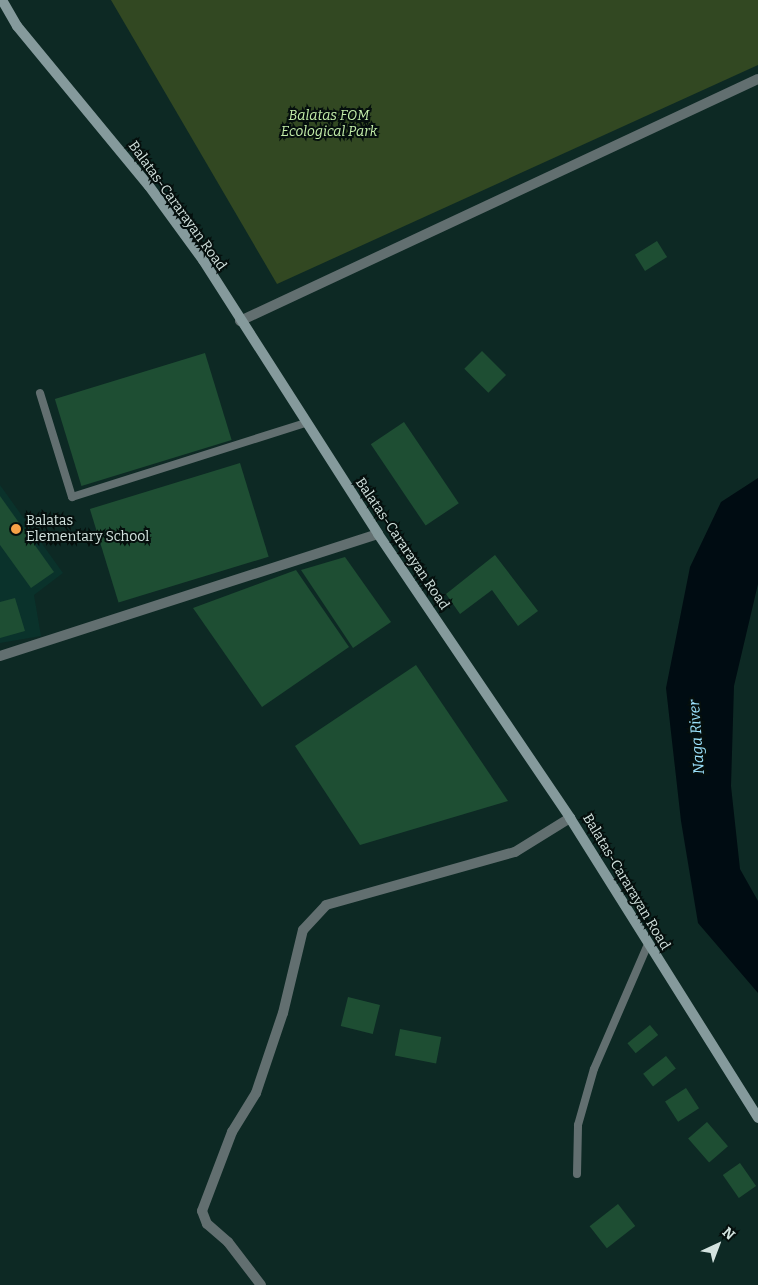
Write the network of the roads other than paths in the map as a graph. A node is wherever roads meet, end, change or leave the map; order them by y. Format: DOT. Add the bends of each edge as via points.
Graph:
graph roads {
  1 [pos="2,0"];
  2 [pos="758,79"];
  3 [pos="240,321"];
  4 [pos="40,393"];
  5 [pos="305,423"];
  6 [pos="378,534"];
  7 [pos="0,656"];
  8 [pos="570,818"];
  9 [pos="648,944"];
  10 [pos="758,1118"];
  11 [pos="577,1174"];
  12 [pos="261,1285"];
  1 -- 3 [label="main road, Balatas-Cararayan Road" via="17,26 149,186 203,260"];
  2 -- 3 [label="street"];
  3 -- 5 [label="main road, Balatas-Cararayan Road"];
  4 -- 5 [label="lane" via="72,497"];
  5 -- 6 [label="main road, Balatas-Cararayan Road"];
  6 -- 7 [label="street"];
  6 -- 8 [label="main road, Balatas-Cararayan Road"];
  8 -- 9 [label="main road, Balatas-Cararayan Road"];
  8 -- 12 [label="street" via="515,852 326,905 303,930 283,1013 256,1093 232,1132 202,1211 207,1224 228,1242"];
  9 -- 10 [label="main road, Balatas-Cararayan Road"];
  9 -- 11 [label="lane" via="594,1069 578,1125"];
}
